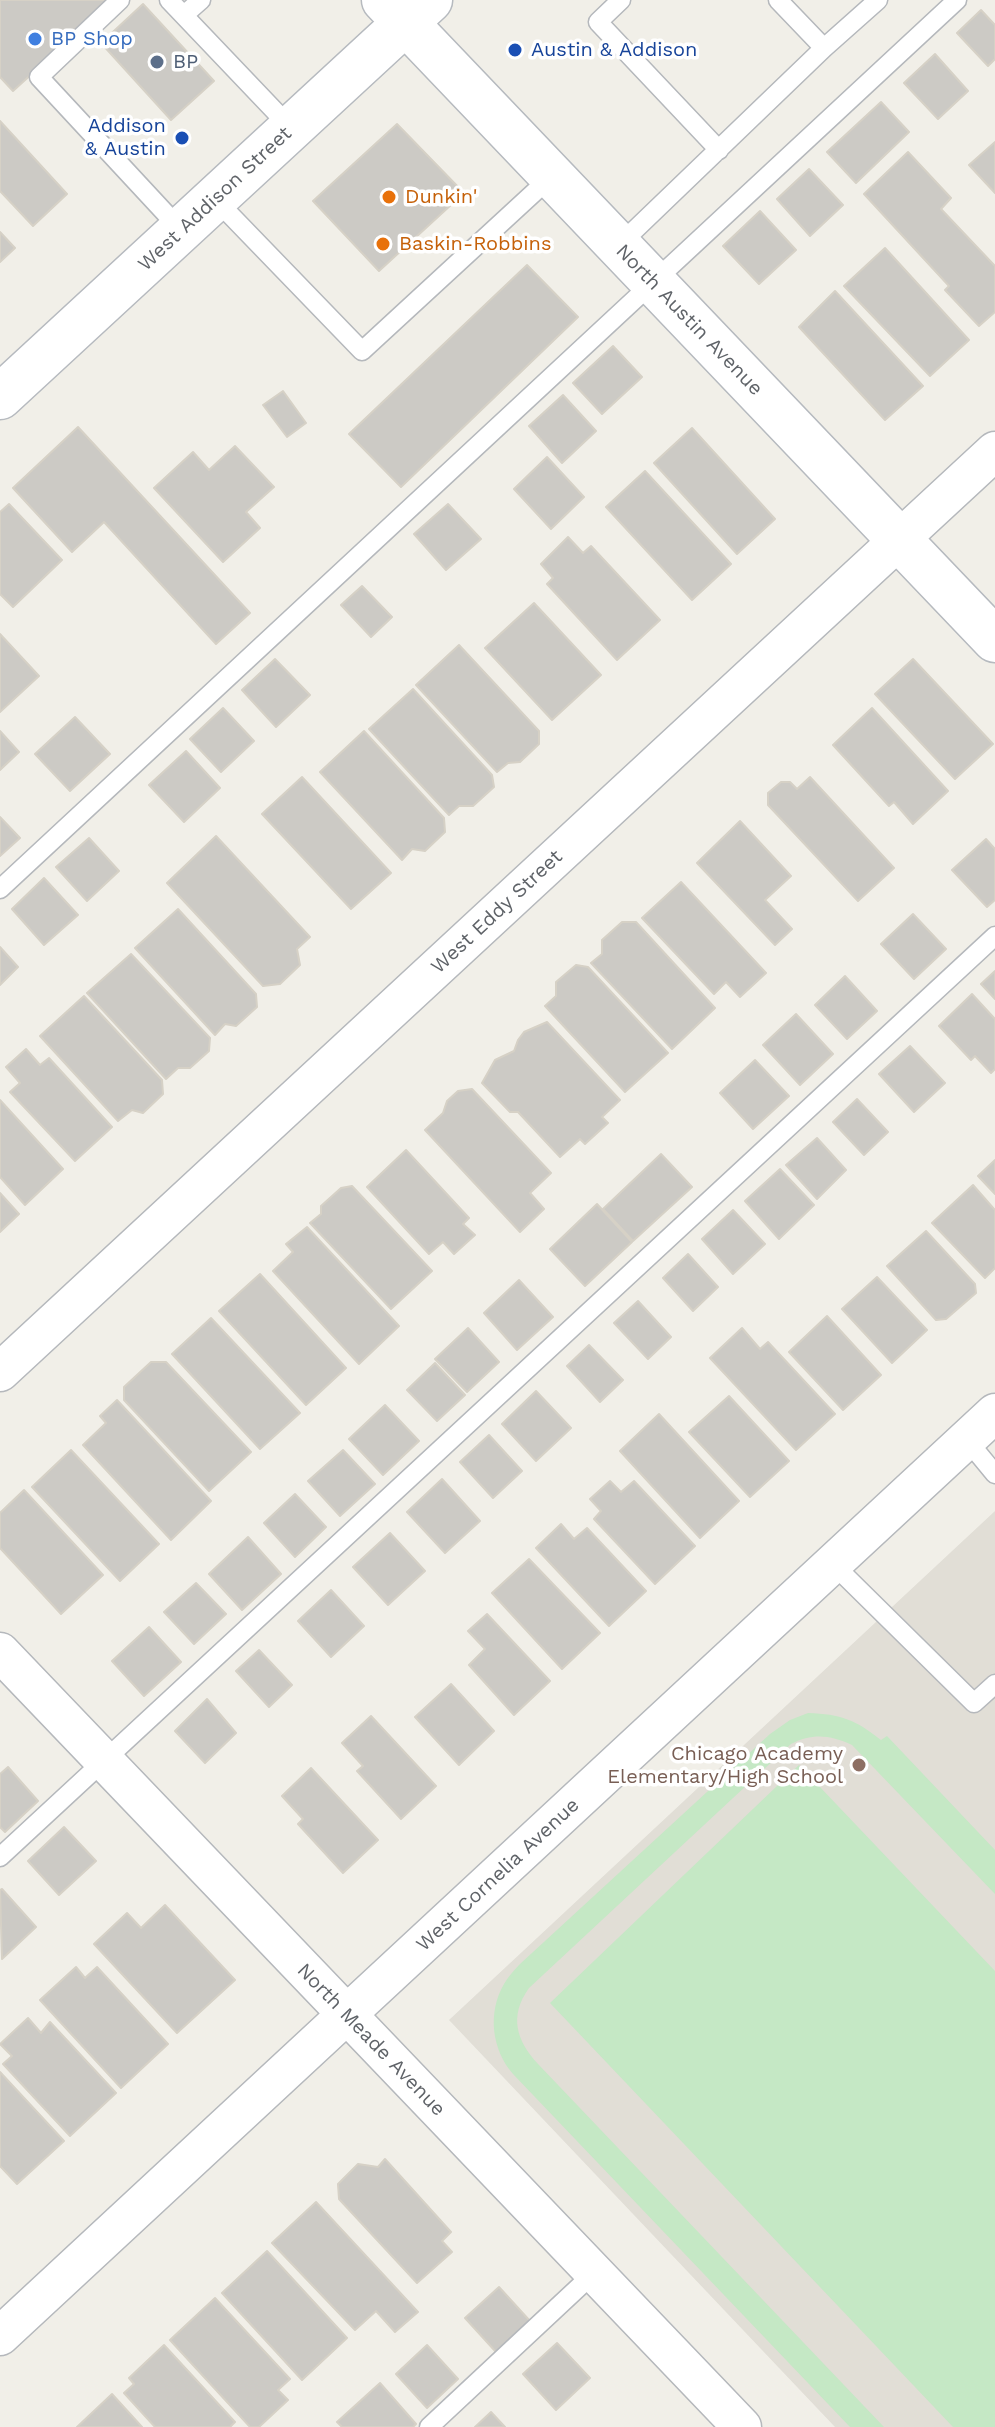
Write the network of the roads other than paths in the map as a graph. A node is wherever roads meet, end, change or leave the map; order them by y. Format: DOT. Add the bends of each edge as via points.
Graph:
graph roads {
  1 [pos="120,0"];
  2 [pos="169,0"];
  3 [pos="201,0"];
  4 [pos="621,0"];
  5 [pos="778,0"];
  6 [pos="878,0"];
  7 [pos="957,0"];
  8 [pos="406,8"];
  9 [pos="184,15"];
  10 [pos="824,48"];
  11 [pos="291,129"];
  12 [pos="719,150"];
  13 [pos="552,176"];
  14 [pos="215,199"];
  15 [pos="181,230"];
  16 [pos="618,246"];
  17 [pos="653,282"];
  18 [pos="0,397"];
  19 [pos="995,451"];
  20 [pos="899,540"];
  21 [pos="995,640"];
  22 [pos="0,889"];
  23 [pos="995,936"];
  24 [pos="0,1372"];
  25 [pos="995,1413"];
  26 [pos="967,1440"];
  27 [pos="995,1474"];
  28 [pos="833,1564"];
  29 [pos="0,1652"];
  30 [pos="995,1684"];
  31 [pos="104,1761"];
  32 [pos="0,1857"];
  33 [pos="347,2014"];
  34 [pos="594,2273"];
  35 [pos="0,2336"];
  36 [pos="429,2427"];
  37 [pos="742,2427"];
  1 -- 15 [label="lane" via="39,77"];
  2 -- 9 [label="lane"];
  3 -- 9 [label="lane"];
  4 -- 12 [label="lane" via="598,22"];
  5 -- 10 [label="lane"];
  6 -- 10 [label="lane"];
  7 -- 17 [label="lane"];
  8 -- 11 [label="street, West Addison Street"];
  8 -- 13 [label="street, North Austin Avenue"];
  9 -- 11 [label="lane"];
  10 -- 12 [label="lane"];
  11 -- 14 [label="street, West Addison Street"];
  12 -- 16 [label="lane"];
  13 -- 14 [label="lane" via="362,351"];
  13 -- 16 [label="street, North Austin Avenue"];
  14 -- 15 [label="street, West Addison Street"];
  15 -- 18 [label="street, West Addison Street"];
  16 -- 17 [label="street, North Austin Avenue"];
  17 -- 20 [label="street, North Austin Avenue"];
  17 -- 22 [label="lane"];
  19 -- 20 [label="street, West Eddy Street"];
  20 -- 21 [label="street, North Austin Avenue"];
  20 -- 24 [label="street, West Eddy Street"];
  23 -- 31 [label="lane"];
  25 -- 26 [label="street, West Cornelia Avenue"];
  26 -- 27 [label="lane"];
  26 -- 28 [label="street, West Cornelia Avenue"];
  28 -- 30 [label="lane" via="974,1703"];
  28 -- 33 [label="street, West Cornelia Avenue"];
  29 -- 31 [label="street, North Meade Avenue"];
  31 -- 32 [label="lane"];
  31 -- 33 [label="street, North Meade Avenue"];
  33 -- 34 [label="street, North Meade Avenue"];
  33 -- 35 [label="street, West Cornelia Avenue"];
  34 -- 36 [label="lane"];
  34 -- 37 [label="street, North Meade Avenue"];
}
